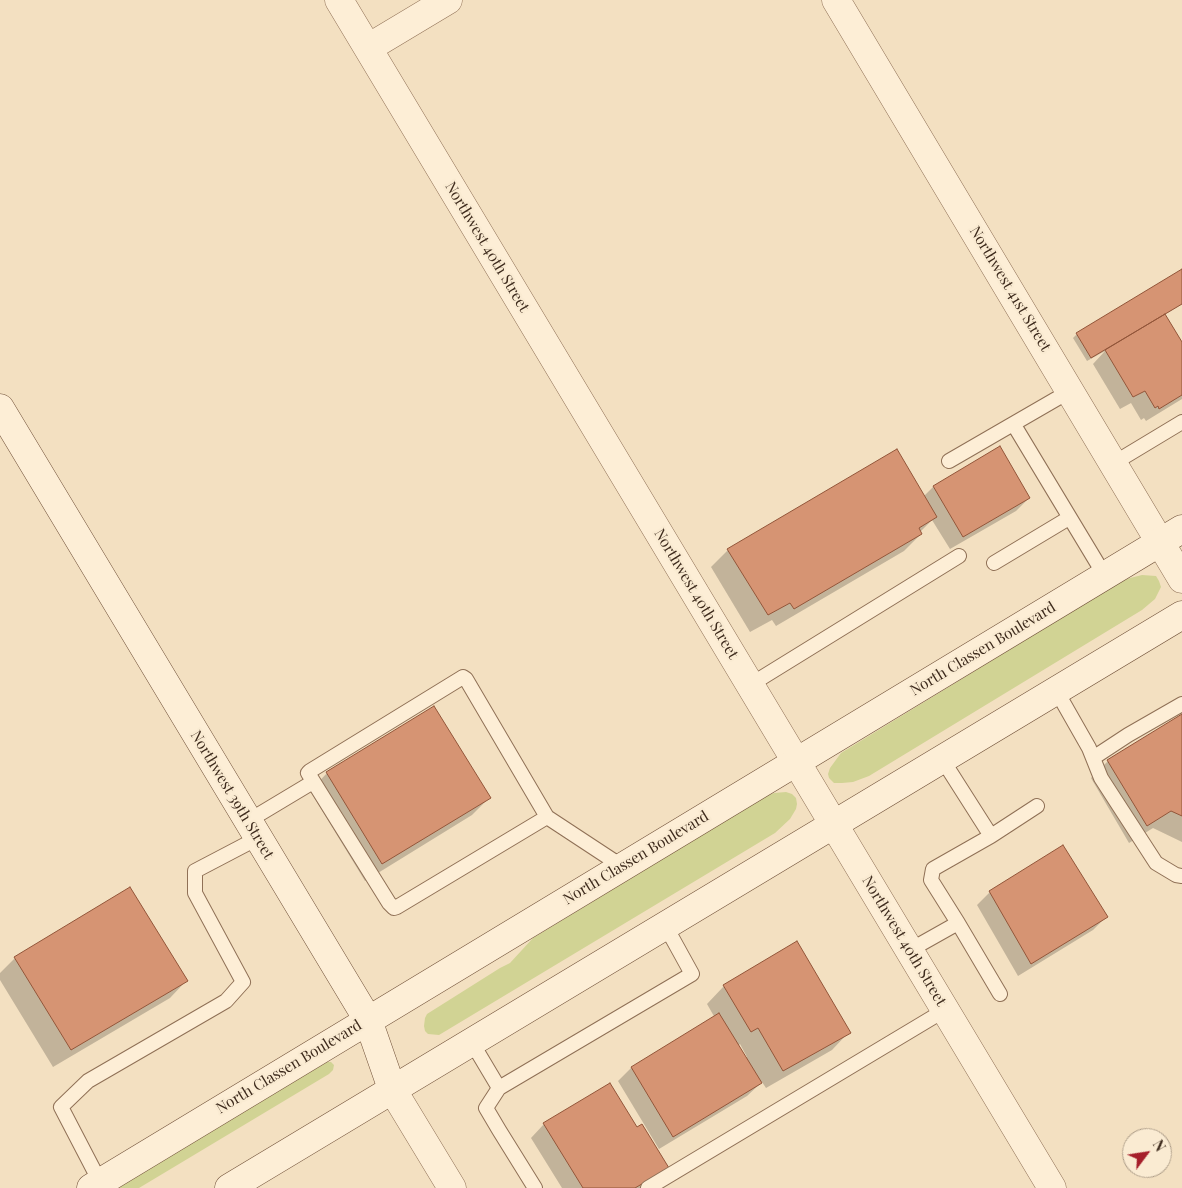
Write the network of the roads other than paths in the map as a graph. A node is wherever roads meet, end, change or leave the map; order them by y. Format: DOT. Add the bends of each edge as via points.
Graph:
graph roads {
  1 [pos="339,0"];
  2 [pos="448,0"];
  3 [pos="836,0"];
  4 [pos="368,48"];
  5 [pos="1070,391"];
  6 [pos="0,408"];
  7 [pos="1182,422"];
  8 [pos="1014,425"];
  9 [pos="950,461"];
  10 [pos="1114,463"];
  11 [pos="1069,518"];
  12 [pos="1171,535"];
  13 [pos="959,556"];
  14 [pos="994,563"];
  15 [pos="1105,576"];
  16 [pos="1182,579"];
  17 [pos="1182,615"];
  18 [pos="750,685"];
  19 [pos="1056,690"];
  20 [pos="1182,704"];
  21 [pos="942,758"];
  22 [pos="1093,758"];
  23 [pos="797,762"];
  24 [pos="312,776"];
  25 [pos="1037,806"];
  26 [pos="547,817"];
  27 [pos="834,824"];
  28 [pos="253,829"];
  29 [pos="991,836"];
  30 [pos="623,867"];
  31 [pos="1182,876"];
  32 [pos="958,923"];
  33 [pos="664,925"];
  34 [pos="910,950"];
  35 [pos="1000,994"];
  36 [pos="945,1010"];
  37 [pos="368,1020"];
  38 [pos="471,1041"];
  39 [pos="499,1088"];
  40 [pos="392,1089"];
  41 [pos="95,1185"];
  42 [pos="229,1188"];
  43 [pos="452,1188"];
  44 [pos="534,1188"];
  45 [pos="648,1188"];
  46 [pos="1052,1188"];
  1 -- 4 [label="main road, Northwest 40th Street"];
  2 -- 4 [label="main road"];
  3 -- 5 [label="main road, Northwest 41st Street"];
  4 -- 18 [label="main road, Northwest 40th Street"];
  5 -- 8 [label="lane"];
  5 -- 10 [label="main road, Northwest 41st Street"];
  6 -- 28 [label="main road, Northwest 39th Street"];
  7 -- 10 [label="lane"];
  8 -- 9 [label="lane"];
  8 -- 11 [label="lane"];
  10 -- 12 [label="main road, Northwest 41st Street"];
  11 -- 14 [label="lane"];
  11 -- 15 [label="lane"];
  12 -- 15 [label="main road, North Classen Boulevard"];
  12 -- 16 [label="main road, Northwest 41st Street"];
  13 -- 18 [label="lane"];
  15 -- 23 [label="main road, North Classen Boulevard"];
  17 -- 19 [label="main road"];
  18 -- 23 [label="main road, Northwest 40th Street"];
  19 -- 21 [label="main road"];
  19 -- 22 [label="lane"];
  20 -- 22 [label="lane"];
  21 -- 27 [label="main road"];
  21 -- 29 [label="lane"];
  22 -- 31 [label="lane" via="1100,778 1156,863 1176,876"];
  23 -- 27 [label="main road, Northwest 40th Street"];
  23 -- 30 [label="main road, North Classen Boulevard"];
  24 -- 26 [label="lane" via="394,908"];
  24 -- 26 [label="lane" via="463,677"];
  24 -- 28 [label="lane"];
  25 -- 29 [label="lane"];
  26 -- 30 [label="lane"];
  27 -- 33 [label="main road"];
  27 -- 34 [label="main road, Northwest 40th Street"];
  28 -- 37 [label="main road, Northwest 39th Street"];
  28 -- 41 [label="lane" via="195,871 195,893 243,982 226,1001 88,1082 61,1107"];
  29 -- 32 [label="lane" via="933,869 931,880"];
  30 -- 37 [label="main road, North Classen Boulevard"];
  32 -- 34 [label="lane"];
  32 -- 35 [label="lane"];
  33 -- 38 [label="main road"];
  33 -- 39 [label="lane" via="692,974"];
  34 -- 36 [label="main road, Northwest 40th Street"];
  36 -- 45 [label="lane"];
  36 -- 46 [label="main road, Northwest 40th Street"];
  37 -- 40 [label="main road, Northwest 39th Street"];
  37 -- 41 [label="main road, North Classen Boulevard"];
  38 -- 39 [label="lane"];
  38 -- 40 [label="main road"];
  39 -- 44 [label="lane" via="486,1108"];
  40 -- 42 [label="main road"];
  40 -- 43 [label="main road, Northwest 39th Street"];
}
